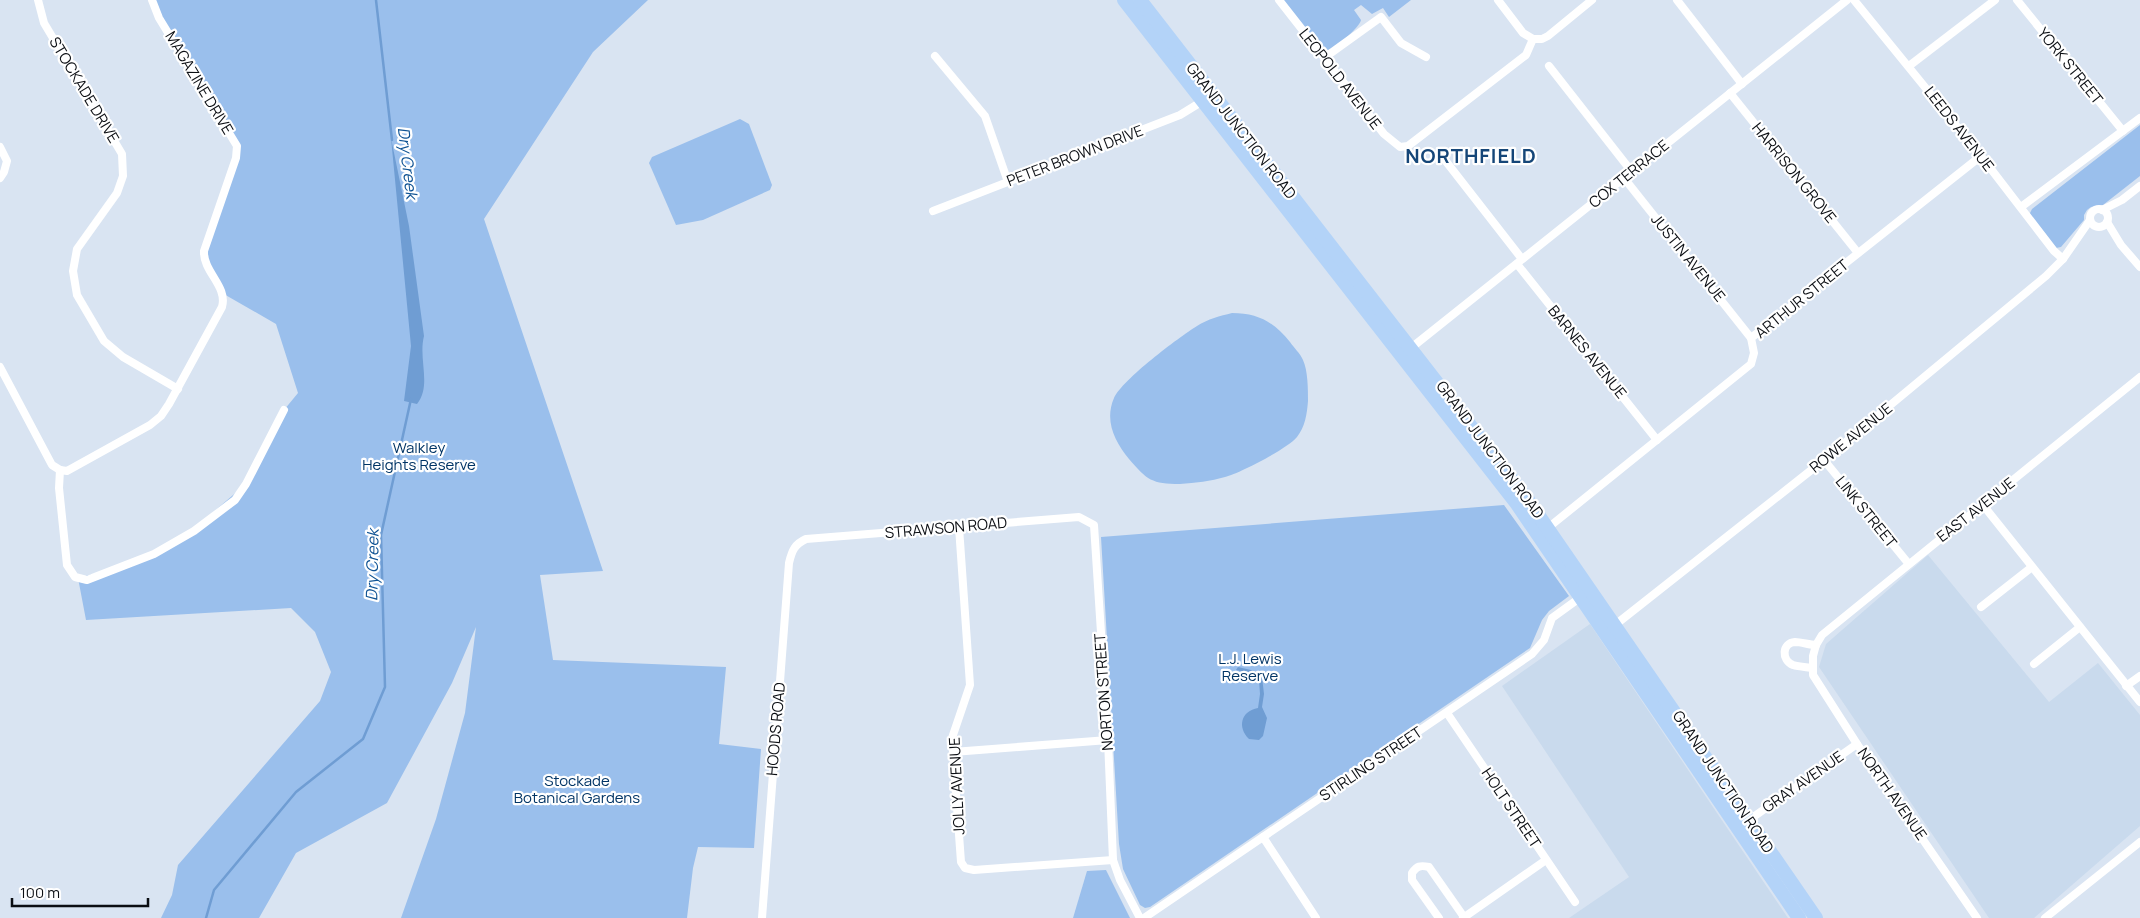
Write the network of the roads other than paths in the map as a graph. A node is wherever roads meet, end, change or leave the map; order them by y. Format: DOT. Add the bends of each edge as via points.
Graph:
graph roads {
  1 [pos="38,0"];
  2 [pos="152,0"];
  3 [pos="1124,0"];
  4 [pos="1140,0"];
  5 [pos="1279,0"];
  6 [pos="1498,0"];
  7 [pos="1592,0"];
  8 [pos="1677,0"];
  9 [pos="1847,0"];
  10 [pos="1854,0"];
  11 [pos="1995,0"];
  12 [pos="2017,0"];
  13 [pos="1533,38"];
  14 [pos="935,56"];
  15 [pos="1426,57"];
  16 [pos="1324,58"];
  17 [pos="1548,66"];
  18 [pos="1909,66"];
  19 [pos="1742,84"];
  20 [pos="1730,93"];
  21 [pos="1208,98"];
  22 [pos="2140,118"];
  23 [pos="2123,131"];
  24 [pos="0,147"];
  25 [pos="1441,155"];
  26 [pos="1981,156"];
  27 [pos="1632,172"];
  28 [pos="0,178"];
  29 [pos="1624,178"];
  30 [pos="1008,182"];
  31 [pos="2140,186"];
  32 [pos="2122,200"];
  33 [pos="2021,207"];
  34 [pos="2102,210"];
  35 [pos="933,211"];
  36 [pos="2108,219"];
  37 [pos="2096,224"];
  38 [pos="2121,245"];
  39 [pos="1858,253"];
  40 [pos="2063,259"];
  41 [pos="1519,262"];
  42 [pos="2140,267"];
  43 [pos="1751,338"];
  44 [pos="1406,352"];
  45 [pos="0,367"];
  46 [pos="2140,377"];
  47 [pos="178,389"];
  48 [pos="284,410"];
  49 [pos="1657,440"];
  50 [pos="1824,460"];
  51 [pos="60,470"];
  52 [pos="1983,505"];
  53 [pos="1094,525"];
  54 [pos="959,527"];
  55 [pos="1549,528"];
  56 [pos="797,543"];
  57 [pos="1908,563"];
  58 [pos="2032,567"];
  59 [pos="1587,594"];
  60 [pos="1981,607"];
  61 [pos="1615,625"];
  62 [pos="2080,627"];
  63 [pos="1816,646"];
  64 [pos="1813,656"];
  65 [pos="2034,664"];
  66 [pos="1813,668"];
  67 [pos="2140,676"];
  68 [pos="2126,686"];
  69 [pos="1653,692"];
  70 [pos="2140,702"];
  71 [pos="1447,713"];
  72 [pos="1108,740"];
  73 [pos="1857,744"];
  74 [pos="953,752"];
  75 [pos="1744,824"];
  76 [pos="1263,836"];
  77 [pos="2139,844"];
  78 [pos="1113,860"];
  79 [pos="1546,860"];
  80 [pos="1575,902"];
  81 [pos="762,918"];
  82 [pos="1140,918"];
  83 [pos="1144,918"];
  84 [pos="1316,918"];
  85 [pos="1440,918"];
  86 [pos="1464,918"];
  87 [pos="1799,918"];
  88 [pos="1816,918"];
  89 [pos="1977,918"];
  90 [pos="2045,918"];
  1 -- 47 [label="street, STOCKADE DRIVE" via="44,24 122,154 123,176 117,193 77,249 73,271 77,295 104,341 124,357"];
  2 -- 47 [label="street, MAGAZINE DRIVE" via="159,18 233,138 237,151 204,251 204,260 222,294 223,303"];
  3 -- 21 [label="highway, GRAND JUNCTION ROAD"];
  4 -- 21 [label="highway, GRAND JUNCTION ROAD"];
  5 -- 16 [label="street, LEOPOLD AVENUE"];
  6 -- 13 [label="street" via="1523,33"];
  7 -- 13 [label="street" via="1542,40"];
  8 -- 19 [label="street"];
  9 -- 19 [label="street, COX TERRACE"];
  10 -- 18 [label="street, LEEDS AVENUE"];
  11 -- 18 [label="street"];
  12 -- 23 [label="street, YORK STREET"];
  13 -- 16 [label="street, LEOPOLD AVENUE" via="1526,55 1408,146 1400,147 1384,134"];
  14 -- 30 [label="street" via="985,116"];
  15 -- 16 [label="street" via="1401,43 1381,17"];
  17 -- 27 [label="street"];
  18 -- 26 [label="street, LEEDS AVENUE"];
  19 -- 20 [label="street, COX TERRACE"];
  20 -- 27 [label="street, COX TERRACE"];
  20 -- 39 [label="street, HARRISON GROVE"];
  21 -- 30 [label="street, PETER BROWN DRIVE" via="1180,115"];
  21 -- 44 [label="highway, GRAND JUNCTION ROAD"];
  22 -- 23 [label="street"];
  23 -- 33 [label="street"];
  24 -- 28 [label="street" via="7,161"];
  25 -- 41 [label="street, BARNES AVENUE"];
  26 -- 33 [label="street, LEEDS AVENUE"];
  26 -- 39 [label="street, ARTHUR STREET"];
  27 -- 29 [label="street, COX TERRACE"];
  29 -- 41 [label="street, COX TERRACE"];
  29 -- 43 [label="street, JUSTIN AVENUE"];
  30 -- 35 [label="street, PETER BROWN DRIVE"];
  31 -- 32 [label="street"];
  32 -- 34 [label="street"];
  32 -- 36 [label="street"];
  33 -- 40 [label="street, LEEDS AVENUE"];
  34 -- 36 [label="street"];
  34 -- 37 [label="street" via="2093,211"];
  36 -- 37 [label="street"];
  36 -- 38 [label="street"];
  37 -- 38 [label="street"];
  37 -- 40 [label="street, ROWE AVENUE" via="2077,240"];
  38 -- 42 [label="street"];
  39 -- 43 [label="street, ARTHUR STREET"];
  40 -- 50 [label="street, ROWE AVENUE"];
  41 -- 44 [label="street, COX TERRACE"];
  41 -- 49 [label="street, BARNES AVENUE"];
  43 -- 49 [label="street, ARTHUR STREET" via="1754,353 1751,364"];
  44 -- 55 [label="highway, GRAND JUNCTION ROAD"];
  44 -- 59 [label="highway, GRAND JUNCTION ROAD"];
  45 -- 51 [label="street" via="52,465"];
  46 -- 52 [label="street, EAST AVENUE"];
  47 -- 51 [label="street, MAGAZINE DRIVE" via="166,410 150,425 66,471"];
  48 -- 51 [label="street" via="246,484 234,500 194,531 154,554 86,580 75,577 67,565"];
  49 -- 55 [label="street, ARTHUR STREET"];
  50 -- 57 [label="street, LINK STREET"];
  50 -- 61 [label="street, ROWE AVENUE"];
  52 -- 57 [label="street, EAST AVENUE"];
  52 -- 58 [label="street"];
  53 -- 54 [label="street, STRAWSON ROAD" via="1079,517"];
  53 -- 72 [label="street, NORTON STREET"];
  54 -- 56 [label="street, STRAWSON ROAD" via="806,539"];
  54 -- 74 [label="street, JOLLY AVENUE" via="970,685 955,727"];
  55 -- 59 [label="highway, GRAND JUNCTION ROAD"];
  56 -- 81 [label="street, HOODS ROAD" via="789,562"];
  57 -- 63 [label="street, EAST AVENUE" via="1822,635"];
  58 -- 60 [label="street"];
  58 -- 62 [label="street"];
  59 -- 61 [label="highway, GRAND JUNCTION ROAD"];
  59 -- 69 [label="highway, GRAND JUNCTION ROAD"];
  59 -- 71 [label="street, STIRLING STREET" via="1552,618 1544,640 1532,654"];
  61 -- 69 [label="highway, GRAND JUNCTION ROAD"];
  62 -- 65 [label="street"];
  62 -- 68 [label="street"];
  63 -- 64 [label="street, EAST AVENUE"];
  63 -- 66 [label="street" via="1794,642 1784,651 1792,664"];
  64 -- 66 [label="street, NORTH AVENUE"];
  66 -- 73 [label="street, NORTH AVENUE" via="1813,675"];
  67 -- 68 [label="street"];
  68 -- 70 [label="street"];
  69 -- 75 [label="highway, GRAND JUNCTION ROAD"];
  71 -- 76 [label="street, STIRLING STREET"];
  71 -- 79 [label="street, HOLT STREET"];
  72 -- 74 [label="street"];
  72 -- 78 [label="street, NORTON STREET"];
  73 -- 75 [label="street, GRAY AVENUE"];
  73 -- 89 [label="street, NORTH AVENUE"];
  74 -- 78 [label="street, JOLLY AVENUE" via="961,862 965,868"];
  75 -- 87 [label="highway, GRAND JUNCTION ROAD"];
  75 -- 88 [label="highway, GRAND JUNCTION ROAD"];
  76 -- 83 [label="street, STIRLING STREET"];
  76 -- 84 [label="street"];
  77 -- 90 [label="street"];
  78 -- 82 [label="street, NORTON STREET"];
  79 -- 80 [label="street, HOLT STREET"];
  79 -- 86 [label="street"];
  85 -- 86 [label="street" via="1412,880 1412,873 1422,865 1429,867"];
}
